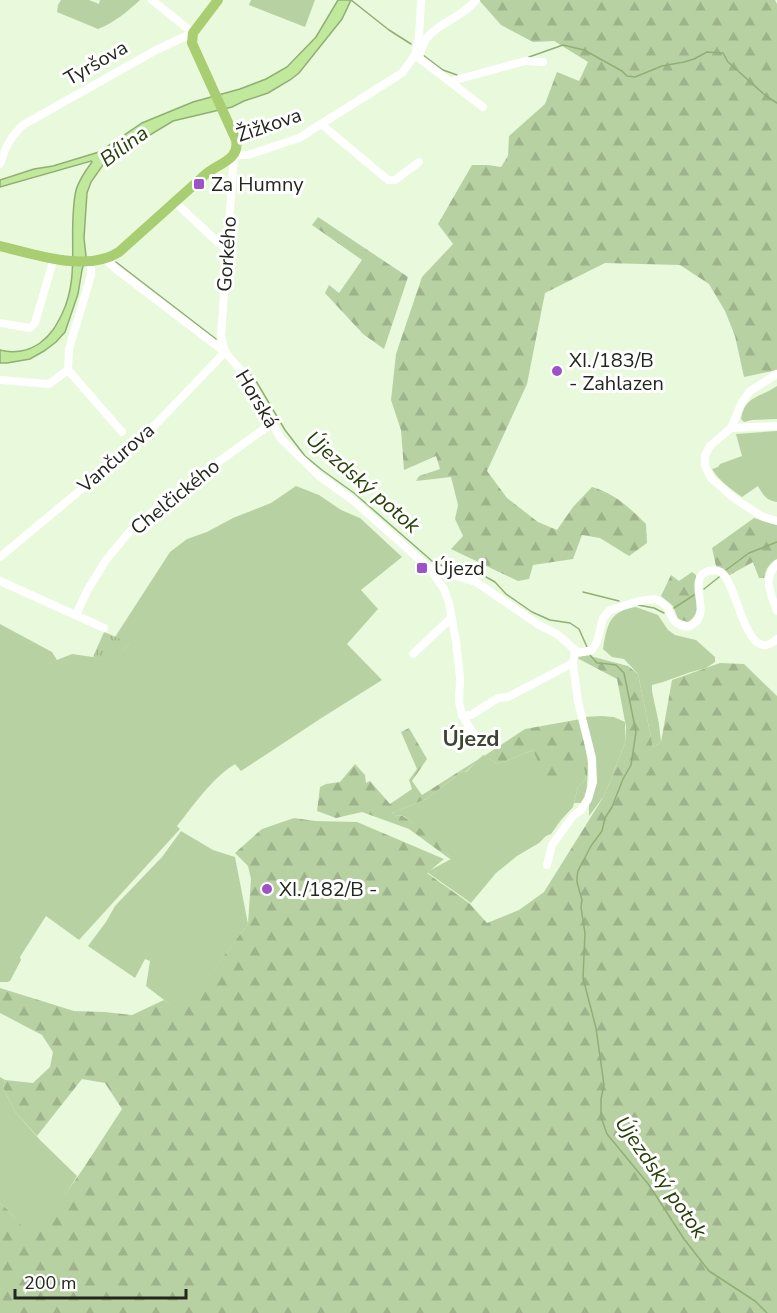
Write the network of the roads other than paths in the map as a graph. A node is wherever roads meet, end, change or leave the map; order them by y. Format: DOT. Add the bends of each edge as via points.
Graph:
graph roads {
  1 [pos="152,0"];
  2 [pos="218,0"];
  3 [pos="421,0"];
  4 [pos="476,0"];
  5 [pos="193,33"];
  6 [pos="417,56"];
  7 [pos="543,63"];
  8 [pos="452,81"];
  9 [pos="483,106"];
  10 [pos="321,124"];
  11 [pos="11,137"];
  12 [pos="0,139"];
  13 [pos="234,156"];
  14 [pos="419,162"];
  15 [pos="0,164"];
  16 [pos="175,202"];
  17 [pos="0,246"];
  18 [pos="227,251"];
  19 [pos="54,258"];
  20 [pos="105,259"];
  21 [pos="89,262"];
  22 [pos="0,323"];
  23 [pos="225,352"];
  24 [pos="68,370"];
  25 [pos="777,374"];
  26 [pos="0,380"];
  27 [pos="272,424"];
  28 [pos="777,426"];
  29 [pos="731,428"];
  30 [pos="122,432"];
  31 [pos="777,522"];
  32 [pos="0,557"];
  33 [pos="777,564"];
  34 [pos="429,568"];
  35 [pos="0,580"];
  36 [pos="777,611"];
  37 [pos="76,615"];
  38 [pos="451,618"];
  39 [pos="104,628"];
  40 [pos="777,639"];
  41 [pos="575,650"];
  42 [pos="413,654"];
  43 [pos="573,663"];
  44 [pos="462,715"];
  45 [pos="478,740"];
  46 [pos="547,865"];
  1 -- 5 [label="street"];
  2 -- 5 [label="main road, Tyršova"];
  3 -- 6 [label="street"];
  4 -- 6 [label="street, Žižkova" via="425,40"];
  5 -- 11 [label="street, Tyršova" via="23,125"];
  5 -- 13 [label="main road" via="193,48 237,143"];
  6 -- 8 [label="street"];
  6 -- 10 [label="street, Žižkova" via="402,73"];
  7 -- 8 [label="street" via="525,61"];
  8 -- 9 [label="street"];
  10 -- 13 [label="street, Žižkova" via="299,138"];
  10 -- 14 [label="street" via="388,180 395,180"];
  11 -- 12 [label="street"];
  11 -- 15 [label="street, Tyršova"];
  13 -- 16 [label="main road, Žižkova" via="215,166"];
  13 -- 18 [label="street, Gorkého"];
  16 -- 18 [label="street"];
  16 -- 20 [label="main road, Žižkova" via="119,252"];
  17 -- 19 [label="main road, Žižkova"];
  18 -- 23 [label="street, Gorkého" via="220,336"];
  19 -- 21 [label="main road, Žižkova"];
  19 -- 22 [label="street" via="36,323 30,328"];
  20 -- 21 [label="main road, Žižkova"];
  20 -- 23 [label="street, Horská"];
  21 -- 24 [label="street" via="91,275 69,349"];
  23 -- 27 [label="street, Horská" via="247,379"];
  23 -- 32 [label="street, Vančurova" via="131,448"];
  24 -- 26 [label="street" via="49,384"];
  24 -- 30 [label="street"];
  25 -- 29 [label="street" via="750,391"];
  27 -- 34 [label="street, Horská" via="281,439 318,475 355,502"];
  27 -- 37 [label="street, Chelčického" via="171,496 131,530 106,560"];
  28 -- 29 [label="street"];
  29 -- 31 [label="street" via="705,455 707,472 753,512"];
  33 -- 36 [label="street" via="768,579"];
  34 -- 38 [label="street" via="444,589"];
  34 -- 41 [label="street" via="477,582"];
  35 -- 37 [label="street"];
  37 -- 39 [label="street"];
  38 -- 42 [label="street"];
  38 -- 44 [label="street"];
  40 -- 41 [label="street" via="767,645 751,636 726,577 716,570 703,574 699,580 701,610 694,624 677,624 667,607 655,599 627,604 610,610 603,618 597,642 588,651"];
  41 -- 43 [label="street"];
  43 -- 44 [label="street" via="471,715"];
  43 -- 46 [label="street" via="592,782 588,799 552,845"];
  44 -- 45 [label="street"];
}
